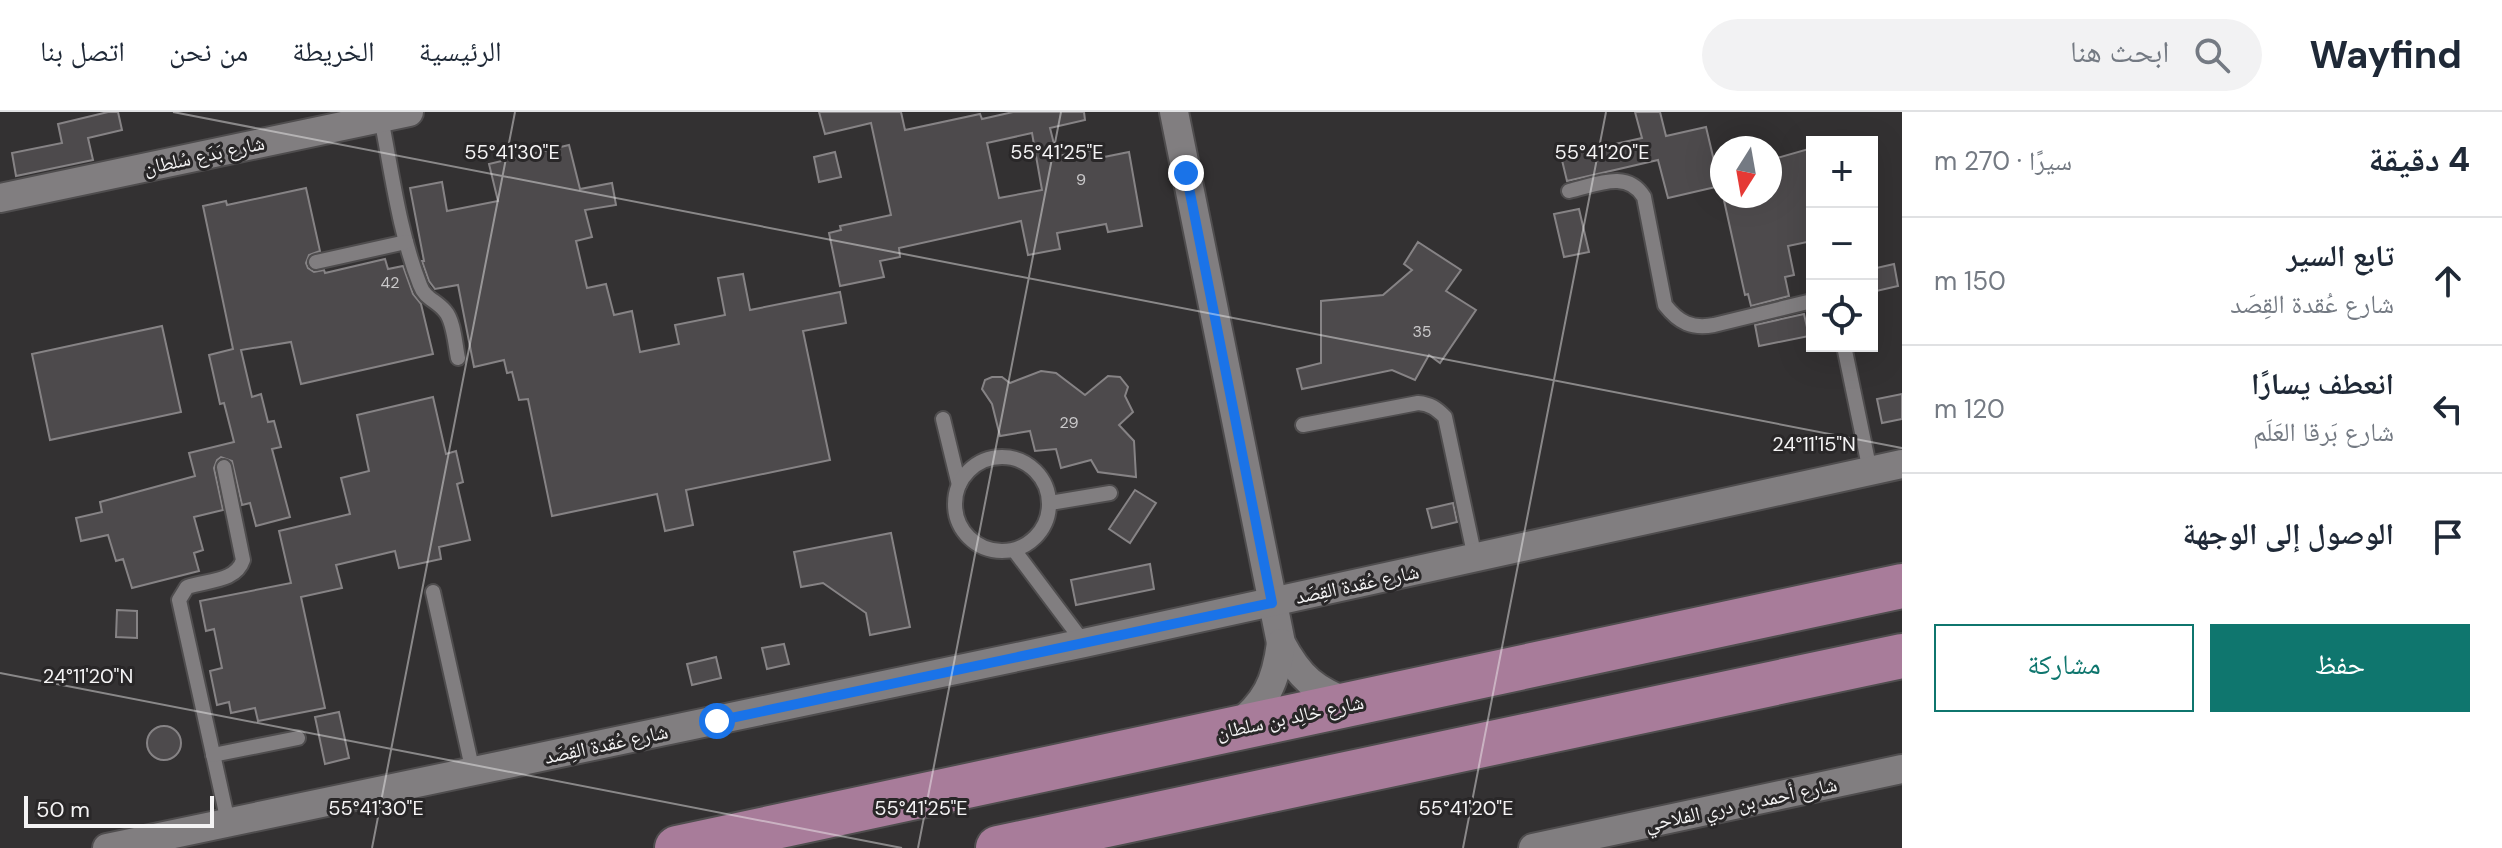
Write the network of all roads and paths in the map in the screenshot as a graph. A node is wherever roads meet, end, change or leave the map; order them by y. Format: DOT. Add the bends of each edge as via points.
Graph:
graph roads {
  1 [pos="1174,112"];
  2 [pos="395,115"];
  3 [pos="1569,191"];
  4 [pos="0,198"];
  5 [pos="406,242"];
  6 [pos="316,262"];
  7 [pos="1806,302"];
  8 [pos="1845,352"];
  9 [pos="458,358"];
  10 [pos="943,419"];
  11 [pos="1303,425"];
  12 [pos="1902,464"];
  13 [pos="224,467"];
  14 [pos="1870,471"];
  15 [pos="959,485"];
  16 [pos="1110,493"];
  17 [pos="1050,503"];
  18 [pos="1014,550"];
  19 [pos="1475,558"];
  20 [pos="1902,586"];
  21 [pos="433,592"];
  22 [pos="1272,603"];
  23 [pos="1902,625"];
  24 [pos="1084,643"];
  25 [pos="1281,643"];
  26 [pos="1902,656"];
  27 [pos="1705,698"];
  28 [pos="1352,704"];
  29 [pos="1232,729"];
  30 [pos="298,738"];
  31 [pos="213,755"];
  32 [pos="1902,769"];
  33 [pos="473,772"];
  34 [pos="228,822"];
  35 [pos="107,848"];
  36 [pos="677,848"];
  37 [pos="998,848"];
  38 [pos="1533,848"];
  1 -- 22 [label="street"];
  2 -- 4 [label="street, شارع بَدَع سُلطان"];
  2 -- 5 [label="lane"];
  3 -- 7 [label="lane" via="1619,180 1638,188 1665,305 1686,324 1714,325"];
  5 -- 6 [label="lane"];
  5 -- 9 [label="lane" via="425,297 448,315"];
  8 -- 14 [label="lane"];
  10 -- 15 [label="lane"];
  11 -- 19 [label="lane" via="1418,403 1437,408 1445,417"];
  12 -- 14 [label="street, شارع عُقدة القِصَد"];
  13 -- 31 [label="lane" via="243,560 235,573 187,587 179,600"];
  14 -- 19 [label="street, شارع عُقدة القِصَد"];
  15 -- 17 [label="lane" via="971,468 990,458 1011,458 1038,474"];
  15 -- 18 [label="lane" via="955,505 960,526 974,542 993,550"];
  16 -- 17 [label="lane"];
  17 -- 18 [label="lane" via="1046,523 1033,540"];
  18 -- 24 [label="lane"];
  19 -- 22 [label="street, شارع عُقدة القِصَد"];
  20 -- 28 [label="main road, شارع خالِد بن سلطان"];
  21 -- 33 [label="lane"];
  22 -- 24 [label="street, شارع عُقدة القِصَد"];
  22 -- 25 [label="street"];
  23 -- 27 [label="main road" via="1765,660"];
  24 -- 33 [label="street, شارع عُقدة القِصَد"];
  25 -- 28 [label="street" via="1309,683"];
  25 -- 29 [label="street" via="1268,693"];
  26 -- 27 [label="main road"];
  27 -- 37 [label="main road"];
  28 -- 29 [label="main road, شارع خالِد بن سلطان"];
  29 -- 36 [label="main road, شارع خالِد بن سلطان"];
  30 -- 31 [label="lane"];
  31 -- 34 [label="lane"];
  32 -- 38 [label="street, شارع أحمد بن دري الفلاحي"];
  33 -- 34 [label="street, شارع عُقدة القِصَد"];
  34 -- 35 [label="street, شارع عُقدة القِصَد"];
}
